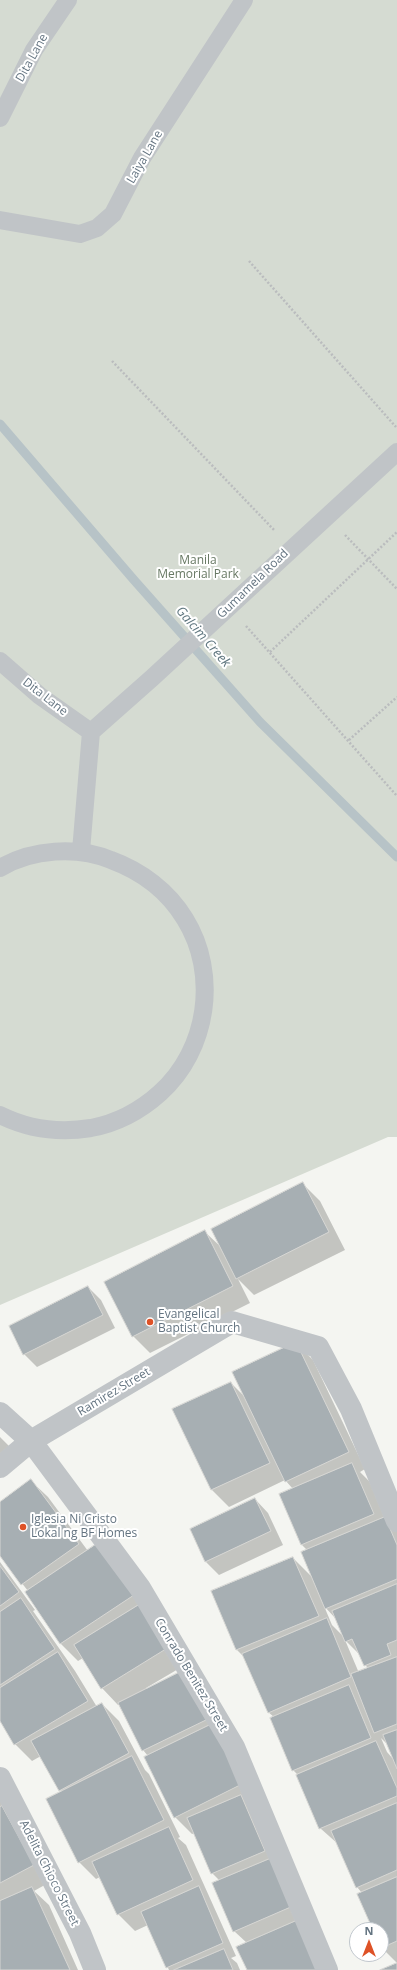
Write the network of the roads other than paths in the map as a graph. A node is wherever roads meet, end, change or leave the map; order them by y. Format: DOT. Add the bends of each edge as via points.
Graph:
graph roads {
  1 [pos="68,0"];
  2 [pos="244,0"];
  3 [pos="0,118"];
  4 [pos="0,220"];
  5 [pos="397,452"];
  6 [pos="0,661"];
  7 [pos="90,732"];
  8 [pos="81,851"];
  9 [pos="0,868"];
  10 [pos="0,1115"];
  11 [pos="0,1413"];
  12 [pos="30,1441"];
  13 [pos="0,1467"];
  14 [pos="397,1521"];
  15 [pos="0,1778"];
  16 [pos="95,1970"];
  17 [pos="327,1970"];
  1 -- 3 [label="lane, Dita Lane" via="34,50"];
  2 -- 4 [label="lane, Laiya Lane" via="142,158 113,214 97,228 80,234"];
  5 -- 7 [label="lane, Gumamela Road" via="224,613"];
  6 -- 7 [label="lane, Dita Lane" via="40,696"];
  7 -- 8 [label="lane"];
  8 -- 9 [label="lane" via="28,856"];
  8 -- 10 [label="lane" via="129,866 170,898 185,919 196,942 203,967 206,992 203,1018 184,1066 168,1086 149,1103 127,1117 77,1130 50,1130 25,1125"];
  11 -- 12 [label="street, Conrado Benitez Street"];
  12 -- 13 [label="street, Ramirez Street"];
  12 -- 14 [label="street, Ramirez Street" via="232,1322 318,1347 351,1409"];
  12 -- 17 [label="street, Conrado Benitez Street" via="140,1588 234,1747"];
  15 -- 16 [label="street, Adelita Chioco Street" via="80,1933"];
}
